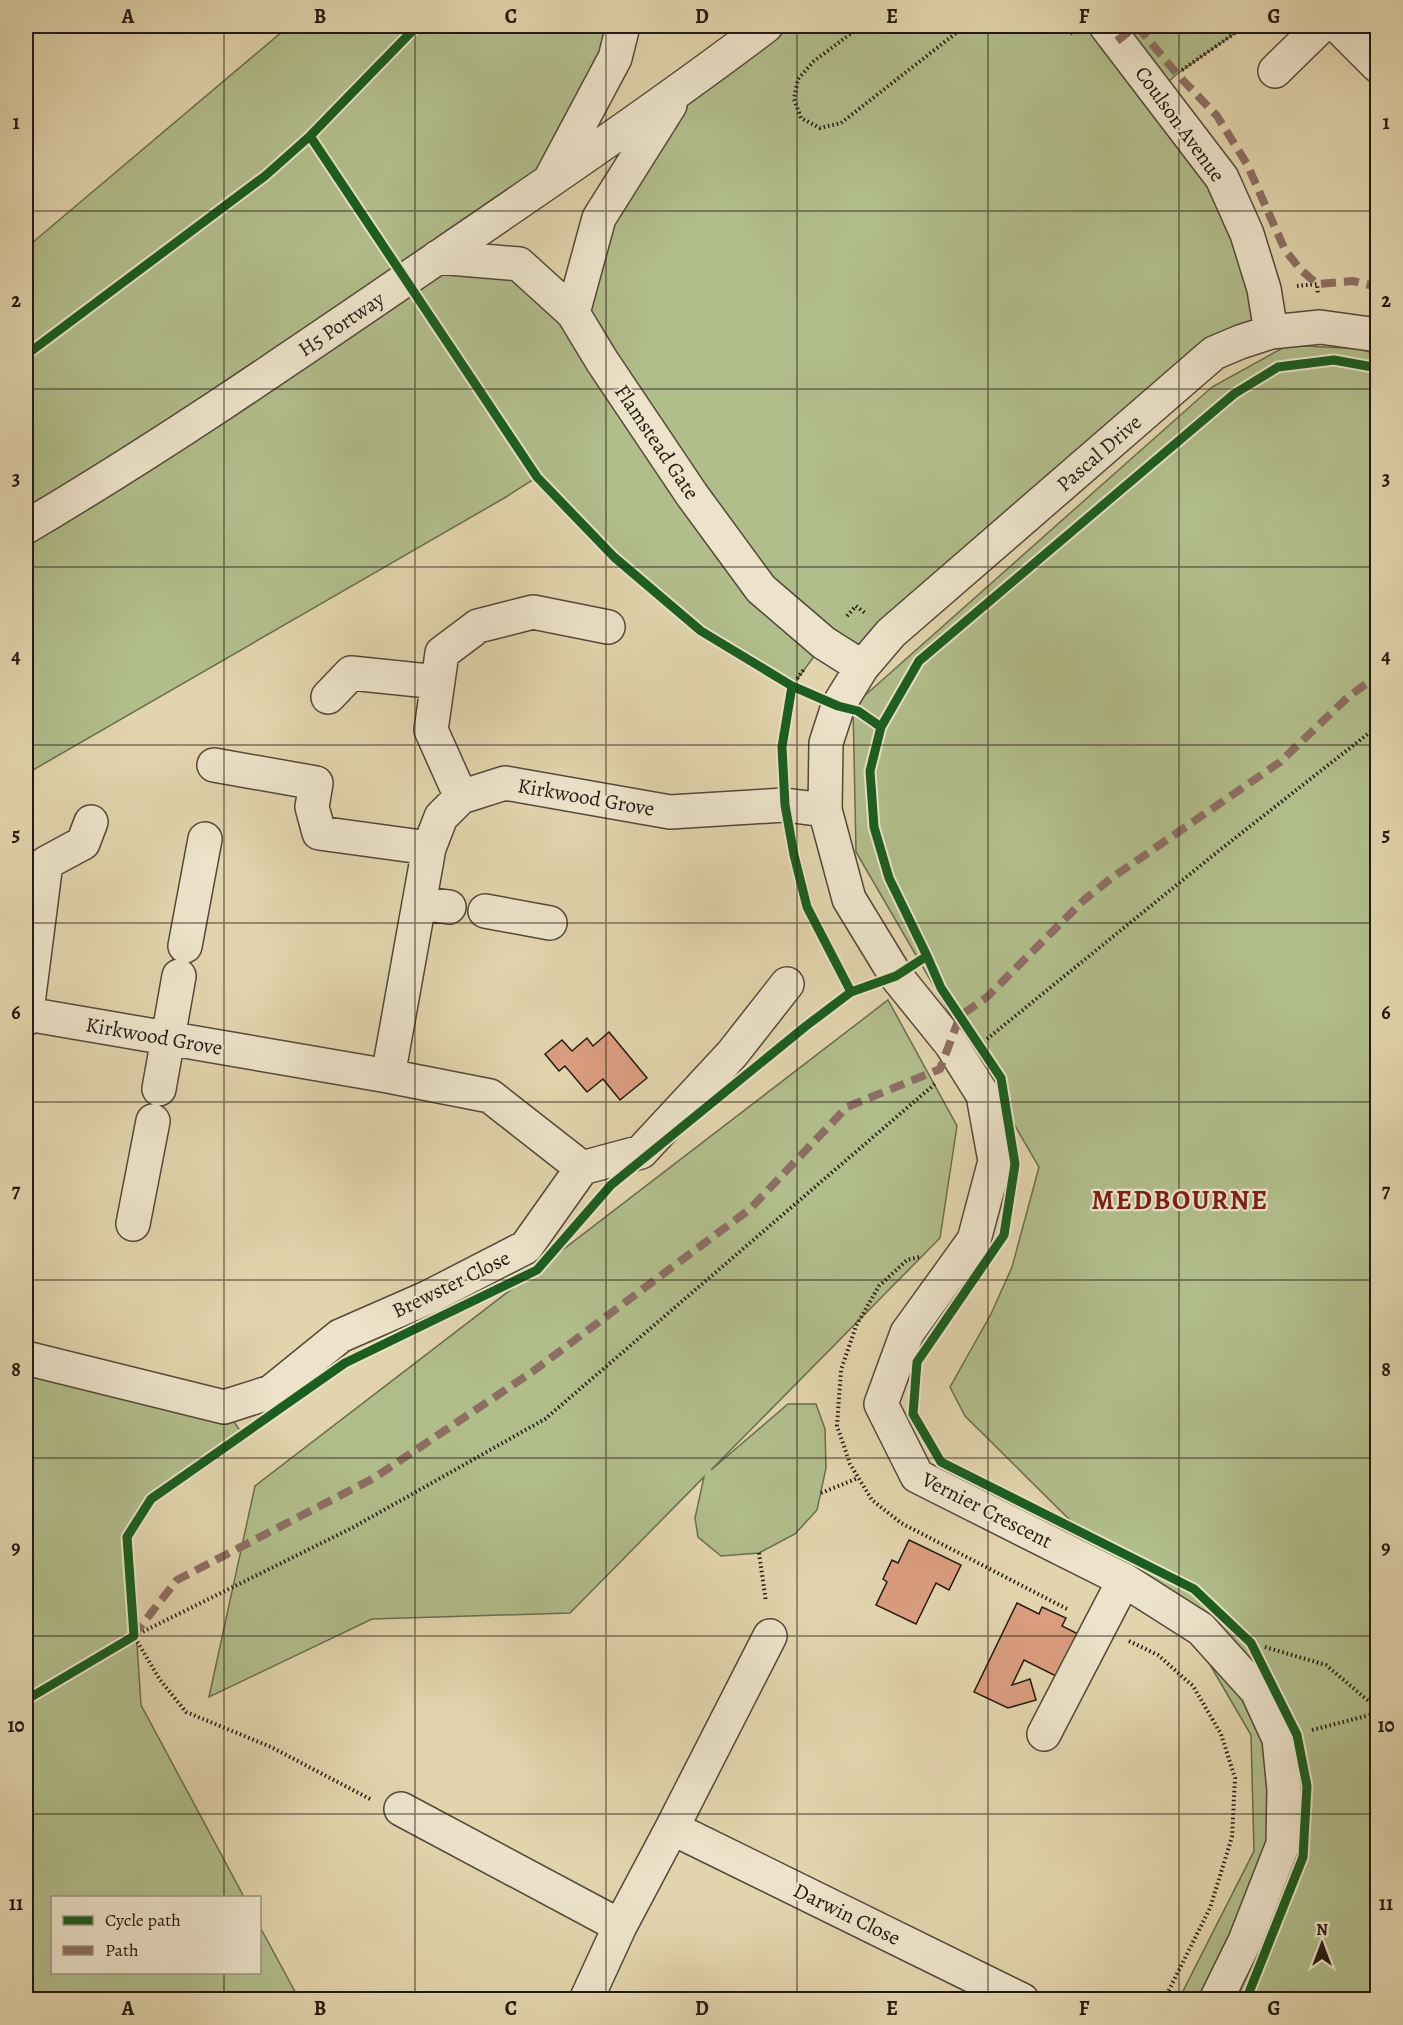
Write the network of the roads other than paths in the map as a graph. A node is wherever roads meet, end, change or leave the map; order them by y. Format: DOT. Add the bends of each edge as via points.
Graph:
graph roads {
  1 [pos="623,26"];
  2 [pos="766,26"];
  3 [pos="1106,26"];
  4 [pos="1321,26"];
  5 [pos="1338,26"];
  6 [pos="1377,66"];
  7 [pos="1275,71"];
  8 [pos="678,92"];
  9 [pos="548,182"];
  10 [pos="438,257"];
  11 [pos="573,313"];
  12 [pos="1271,332"];
  13 [pos="1377,335"];
  14 [pos="26,526"];
  15 [pos="608,627"];
  16 [pos="862,667"];
  17 [pos="438,682"];
  18 [pos="328,698"];
  19 [pos="214,765"];
  20 [pos="461,797"];
  21 [pos="825,810"];
  22 [pos="91,822"];
  23 [pos="205,839"];
  24 [pos="429,848"];
  25 [pos="485,911"];
  26 [pos="550,923"];
  27 [pos="787,984"];
  28 [pos="26,1016"];
  29 [pos="167,1039"];
  30 [pos="388,1076"];
  31 [pos="582,1168"];
  32 [pos="133,1224"];
  33 [pos="26,1358"];
  34 [pos="1124,1580"];
  35 [pos="770,1636"];
  36 [pos="1044,1734"];
  37 [pos="401,1809"];
  38 [pos="672,1828"];
  39 [pos="620,1926"];
  40 [pos="586,2000"];
  41 [pos="1022,2000"];
  42 [pos="1216,2000"];
  1 -- 9 [label="street" via="615,58"];
  2 -- 8 [label="street, H5 Portway"];
  3 -- 12 [label="street, Coulson Avenue" via="1222,178 1247,234 1264,289"];
  4 -- 7 [label="street"];
  5 -- 6 [label="street"];
  8 -- 9 [label="street, H5 Portway"];
  8 -- 11 [label="street" via="599,218"];
  9 -- 10 [label="street, H5 Portway"];
  10 -- 11 [label="street, Flamstead Gate" via="519,264"];
  10 -- 14 [label="street, H5 Portway" via="94,486"];
  11 -- 16 [label="street, Flamstead Gate" via="692,495 761,589 824,643"];
  12 -- 13 [label="street, Pascal Drive" via="1320,327"];
  12 -- 16 [label="street, Pascal Drive" via="1214,353 891,633"];
  15 -- 17 [label="street" via="533,612 478,626 442,653"];
  16 -- 21 [label="street, Vernier Crescent" via="838,706 826,743"];
  17 -- 18 [label="street" via="351,673"];
  17 -- 20 [label="street" via="431,730"];
  19 -- 24 [label="street" via="316,783 312,807 319,834"];
  20 -- 21 [label="street, Kirkwood Grove" via="505,783 670,812 785,805"];
  20 -- 24 [label="street, Kirkwood Grove" via="441,817"];
  21 -- 34 [label="street, Vernier Crescent" via="849,899 896,976 951,1044 972,1047 995,1161 974,1240 907,1333 881,1404 917,1476"];
  22 -- 28 [label="street" via="83,843 46,862"];
  23 -- 29 [label="street"];
  24 -- 30 [label="street, Kirkwood Grove" via="434,905"];
  25 -- 26 [label="street"];
  27 -- 31 [label="street" via="732,1054 640,1152"];
  28 -- 29 [label="street, Kirkwood Grove"];
  29 -- 30 [label="street, Kirkwood Grove"];
  29 -- 32 [label="street"];
  30 -- 31 [label="street, Kirkwood Grove" via="490,1096"];
  31 -- 33 [label="street, Brewster Close" via="526,1247 429,1297 340,1336 271,1392 224,1407"];
  34 -- 36 [label="street"];
  34 -- 42 [label="street, Vernier Crescent" via="1201,1629 1257,1691 1279,1739 1284,1790 1282,1844 1245,1941"];
  35 -- 38 [label="street"];
  37 -- 39 [label="street"];
  38 -- 39 [label="street"];
  38 -- 41 [label="street, Darwin Close"];
  39 -- 40 [label="street"];
}
